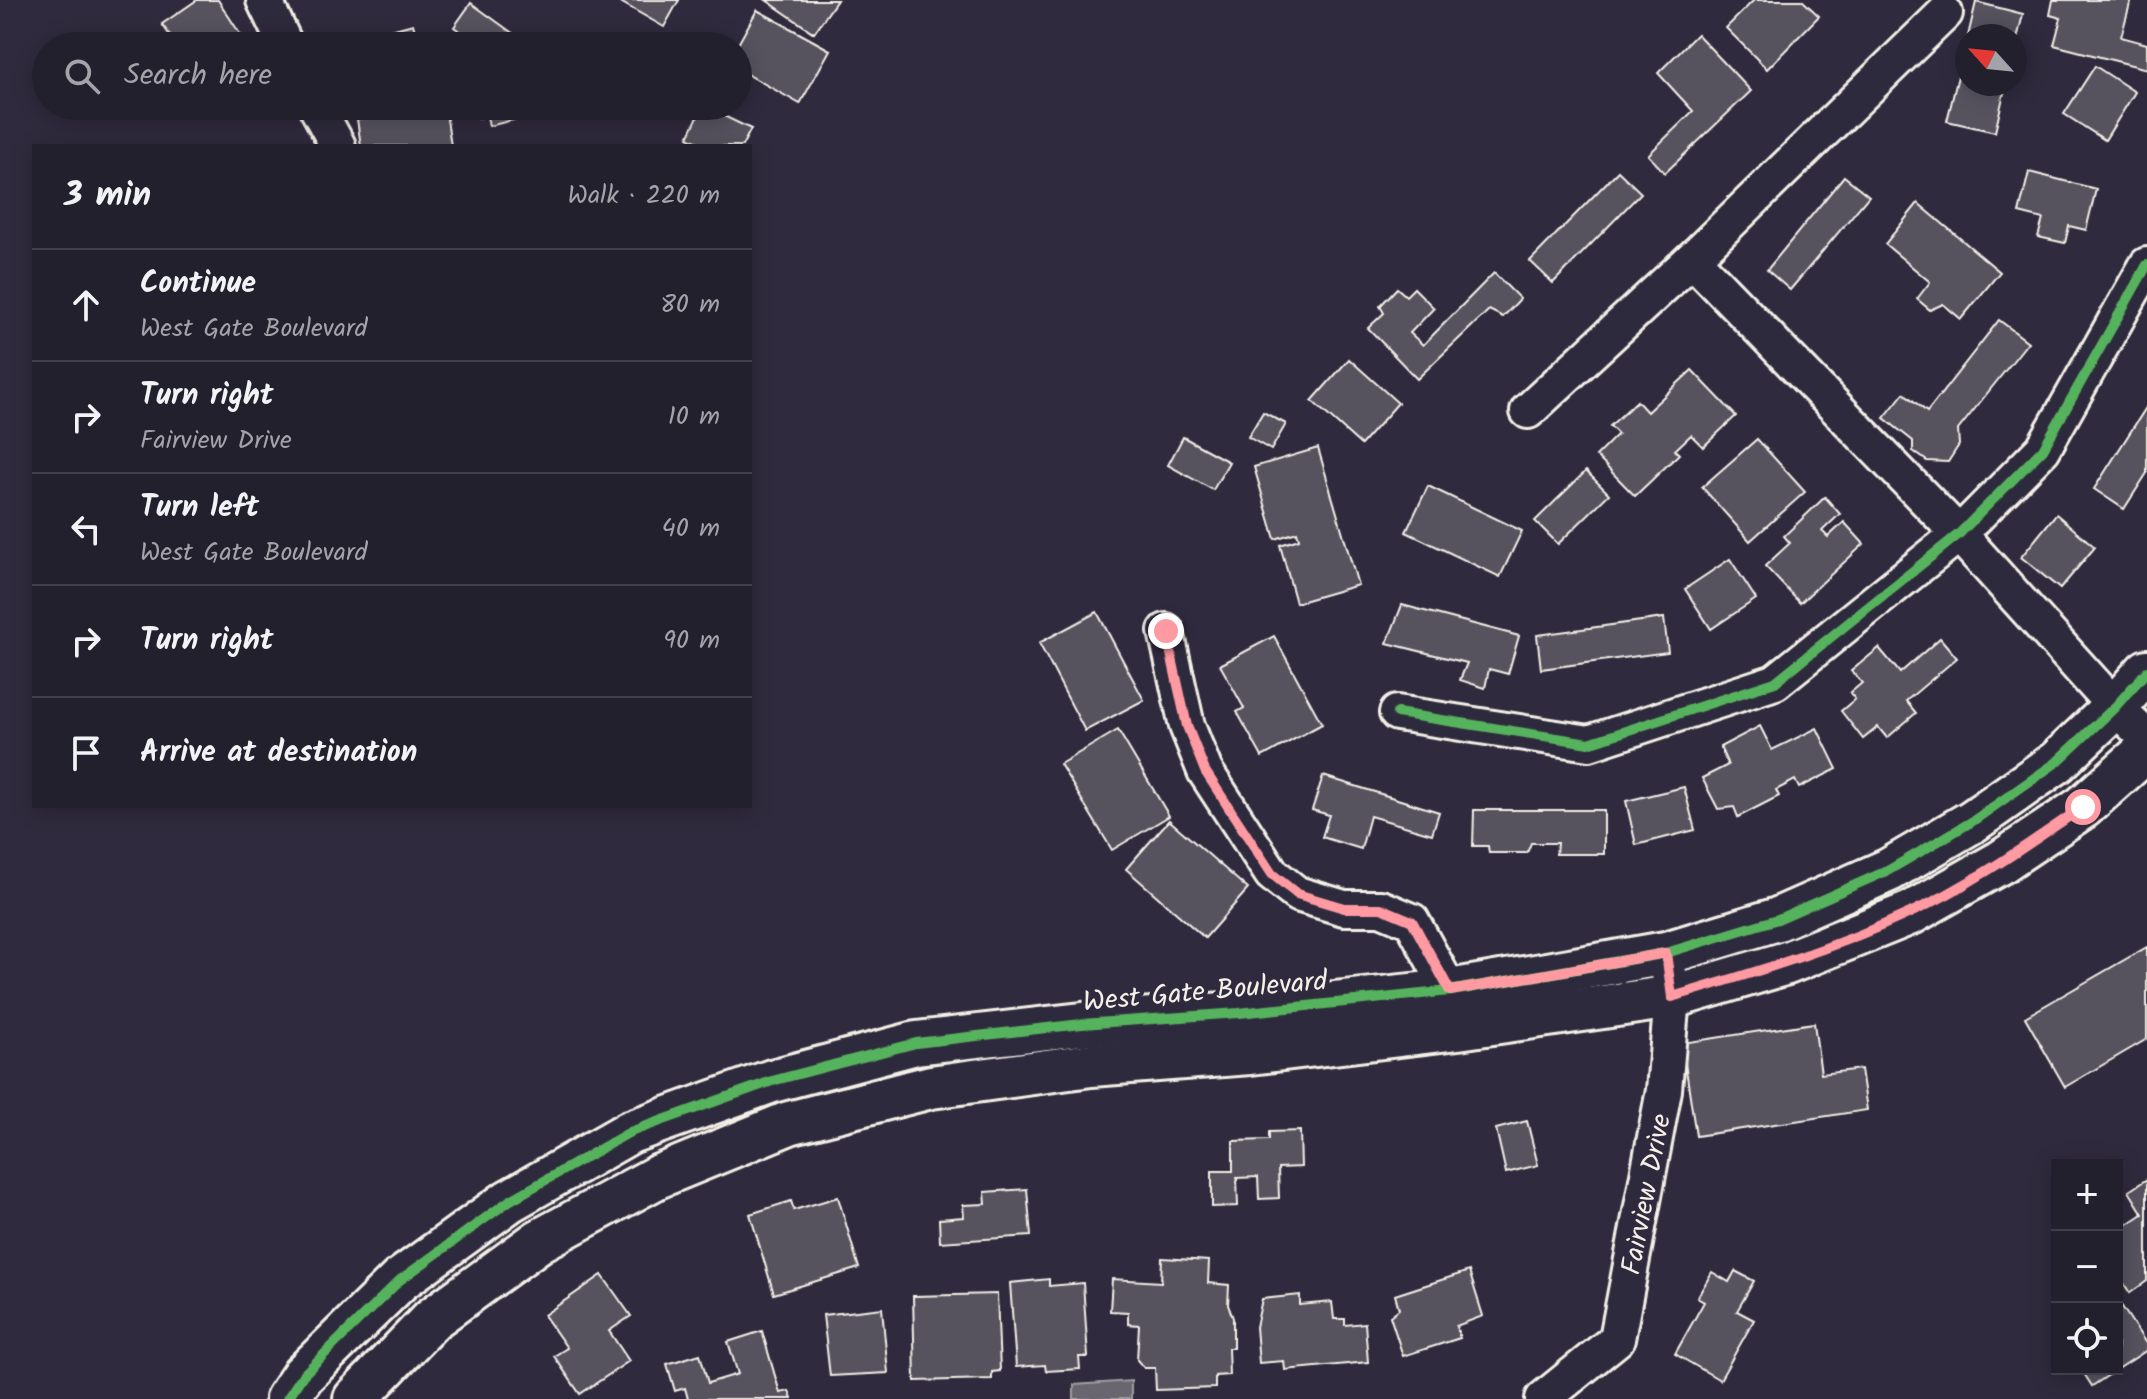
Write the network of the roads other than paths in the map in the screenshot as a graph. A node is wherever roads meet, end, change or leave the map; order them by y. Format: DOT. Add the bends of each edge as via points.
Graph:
graph roads {
  1 [pos="264,0"];
  2 [pos="1945,13"];
  3 [pos="279,32"];
  4 [pos="324,120"];
  5 [pos="337,144"];
  6 [pos="1692,259"];
  7 [pos="2147,265"];
  8 [pos="1528,411"];
  9 [pos="1959,534"];
  10 [pos="1166,631"];
  11 [pos="2147,671"];
  12 [pos="2115,707"];
  13 [pos="1397,713"];
  14 [pos="2147,738"];
  15 [pos="2147,750"];
  16 [pos="1666,953"];
  17 [pos="1450,991"];
  18 [pos="1672,997"];
  19 [pos="287,1399"];
  20 [pos="355,1399"];
  21 [pos="1543,1399"];
  1 -- 3 [label="street"];
  2 -- 6 [label="street"];
  4 -- 5 [label="street"];
  6 -- 8 [label="street"];
  6 -- 9 [label="street"];
  7 -- 9 [label="street" via="2043,449"];
  9 -- 12 [label="street"];
  9 -- 13 [label="street" via="1775,682 1589,743"];
  10 -- 17 [label="street" via="1187,726 1205,771 1272,874 1297,894 1344,908 1381,908 1412,921"];
  11 -- 12 [label="street, West Gate Boulevard"];
  12 -- 14 [label="street"];
  12 -- 16 [label="street, West Gate Boulevard" via="2057,762 1973,821 1889,870 1778,919"];
  15 -- 18 [label="street" via="2083,807 1911,913 1787,963"];
  16 -- 17 [label="street, West Gate Boulevard"];
  16 -- 18 [label="street, Fairview Drive"];
  17 -- 19 [label="street, West Gate Boulevard" via="916,1043 772,1081 630,1132 509,1201 400,1280 303,1375"];
  18 -- 20 [label="street" via="1250,1053 1091,1065 931,1087 789,1123 657,1177 539,1241 432,1319"];
  18 -- 21 [label="street, Fairview Drive" via="1664,1090 1617,1339"];
}
